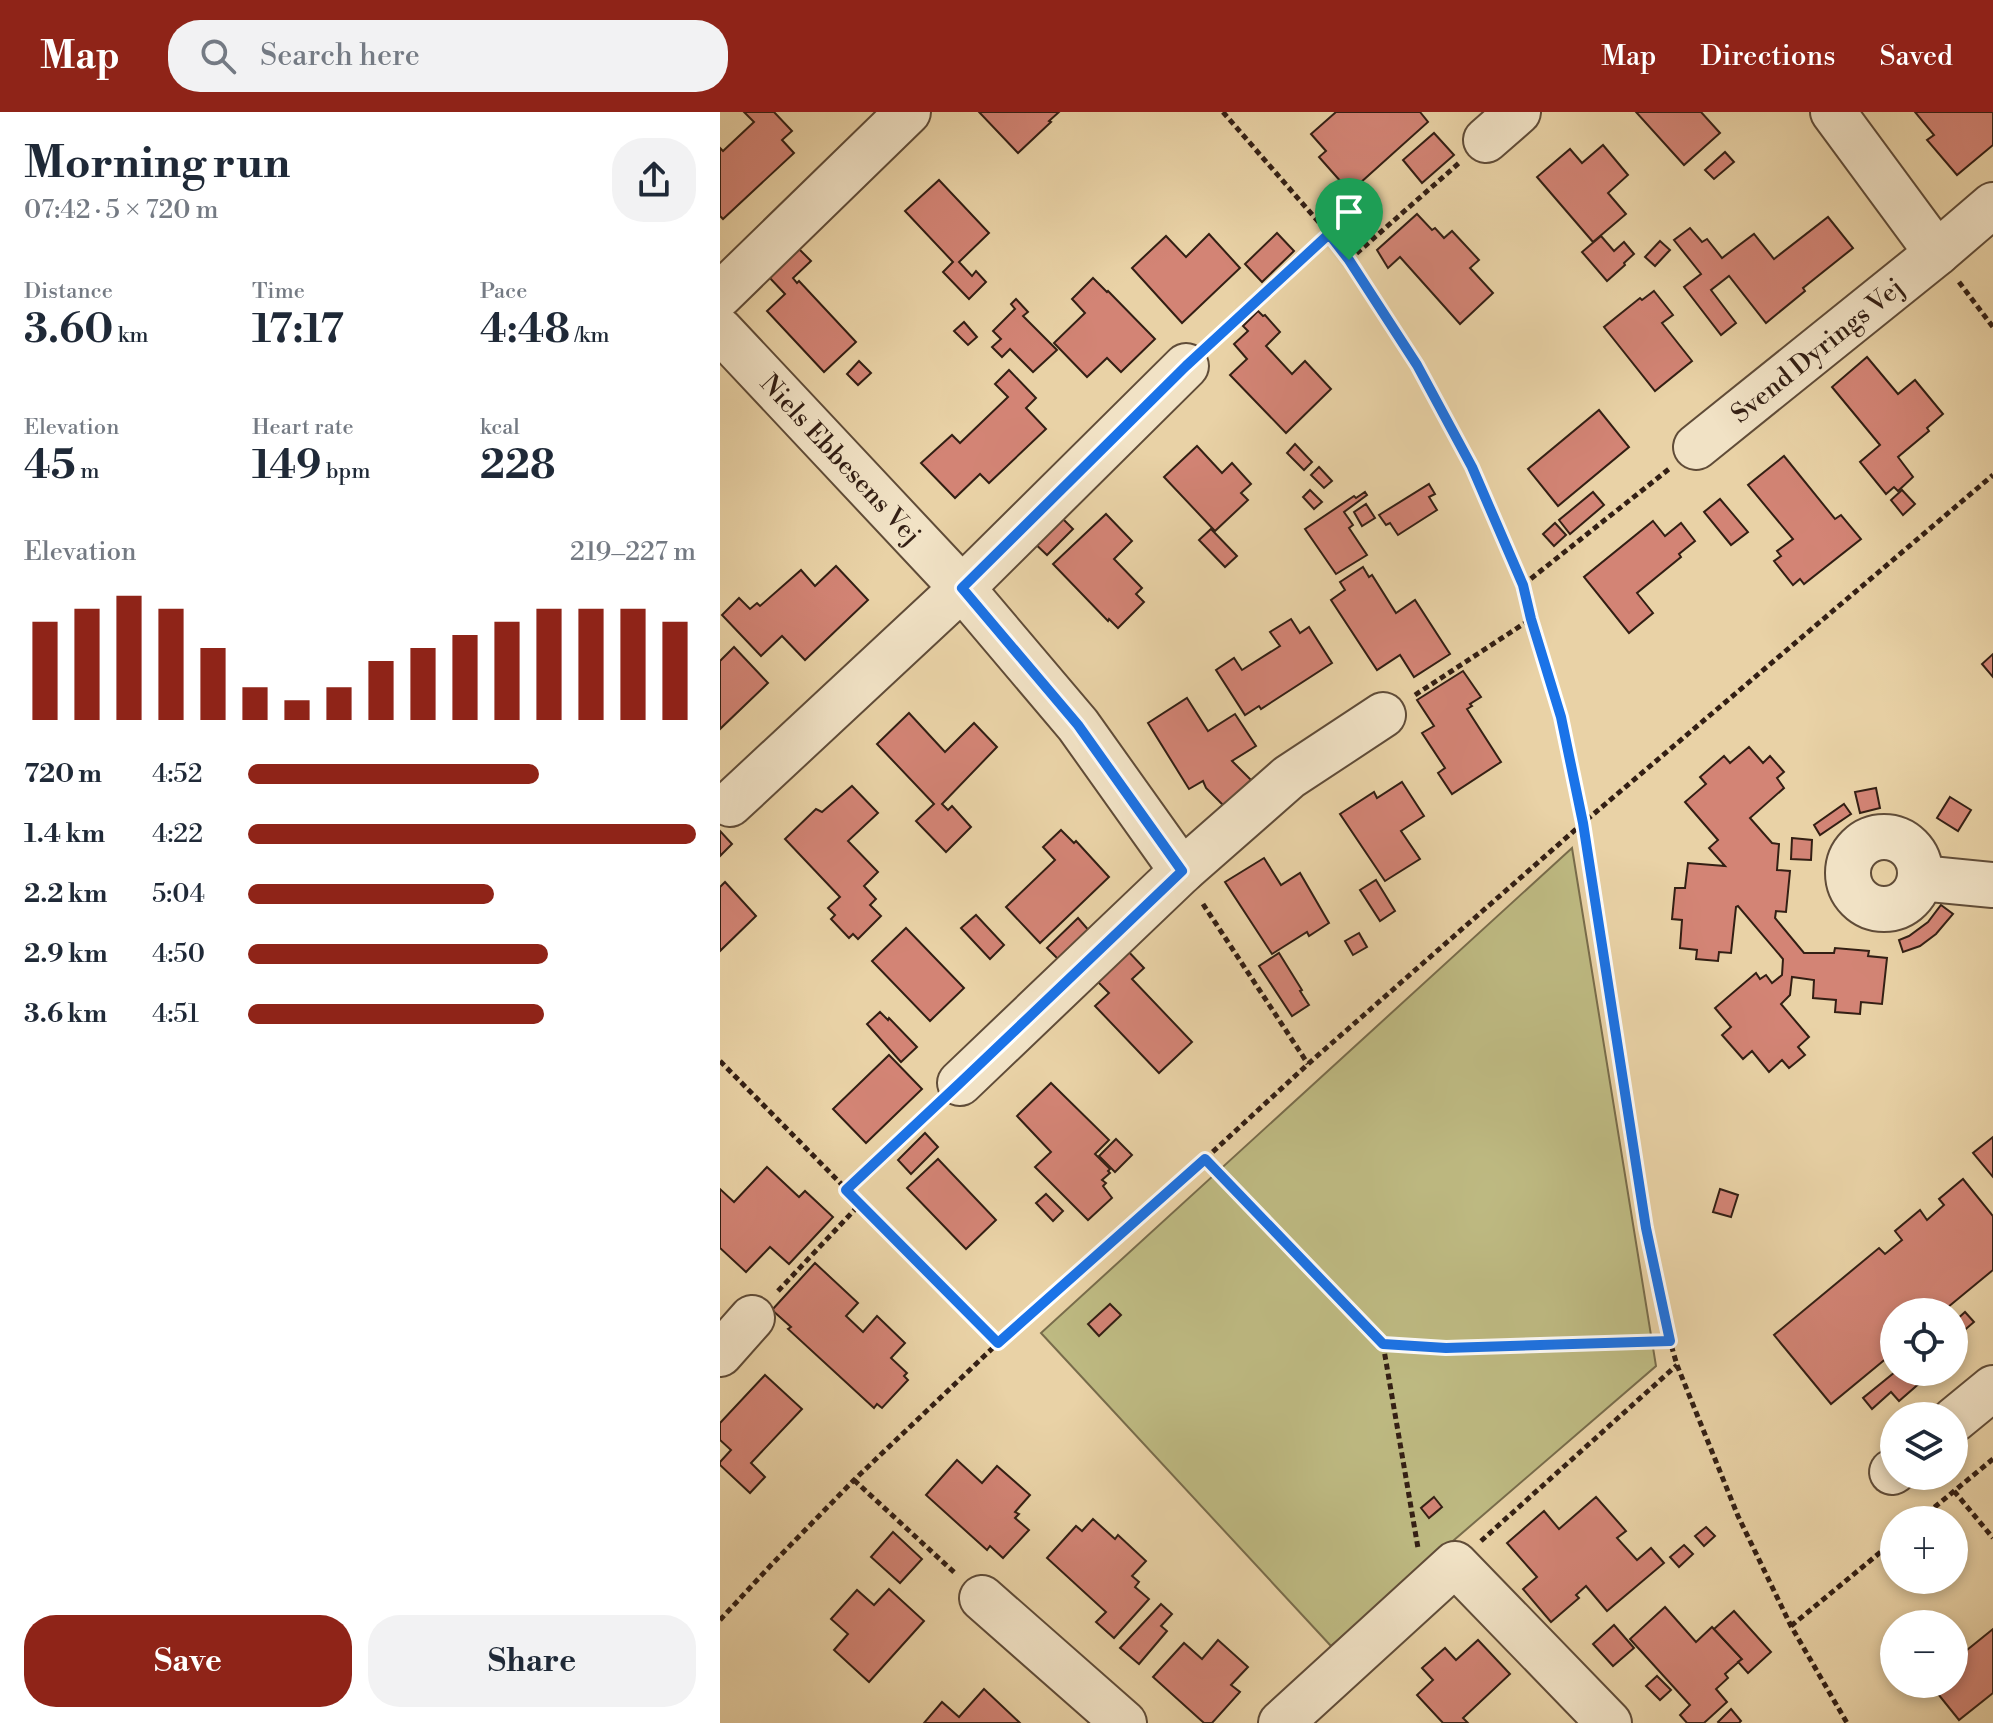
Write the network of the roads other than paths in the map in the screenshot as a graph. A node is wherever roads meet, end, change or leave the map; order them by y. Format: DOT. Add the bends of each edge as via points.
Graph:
graph roads {
  1 [pos="908,112"];
  2 [pos="1518,112"];
  3 [pos="1833,112"];
  4 [pos="1486,140"];
  5 [pos="1993,205"];
  6 [pos="1937,253"];
  7 [pos="720,295"];
  8 [pos="720,330"];
  9 [pos="1186,366"];
  10 [pos="1696,447"];
  11 [pos="962,588"];
  12 [pos="1383,715"];
  13 [pos="730,804"];
  14 [pos="1182,871"];
  15 [pos="1920,878"];
  16 [pos="1993,885"];
  17 [pos="960,1083"];
  18 [pos="752,1318"];
  19 [pos="720,1354"];
  20 [pos="1993,1388"];
  21 [pos="1968,1409"];
  22 [pos="982,1598"];
  23 [pos="1124,1723"];
  24 [pos="1281,1723"];
  25 [pos="1609,1723"];
  1 -- 7 [label="street"];
  2 -- 4 [label="street"];
  3 -- 6 [label="street"];
  5 -- 6 [label="street, Svend Dyrings Vej"];
  6 -- 10 [label="street, Svend Dyrings Vej"];
  8 -- 11 [label="street, Niels Ebbesens Vej"];
  9 -- 11 [label="street"];
  11 -- 13 [label="street"];
  11 -- 14 [label="street, Niels Ebbesens Vej" via="1078,725"];
  12 -- 14 [label="street" via="1289,777"];
  14 -- 17 [label="street"];
  15 -- 16 [label="street"];
  18 -- 19 [label="street"];
  20 -- 21 [label="street"];
  22 -- 23 [label="street"];
  24 -- 25 [label="street" via="1441,1577"];
}
